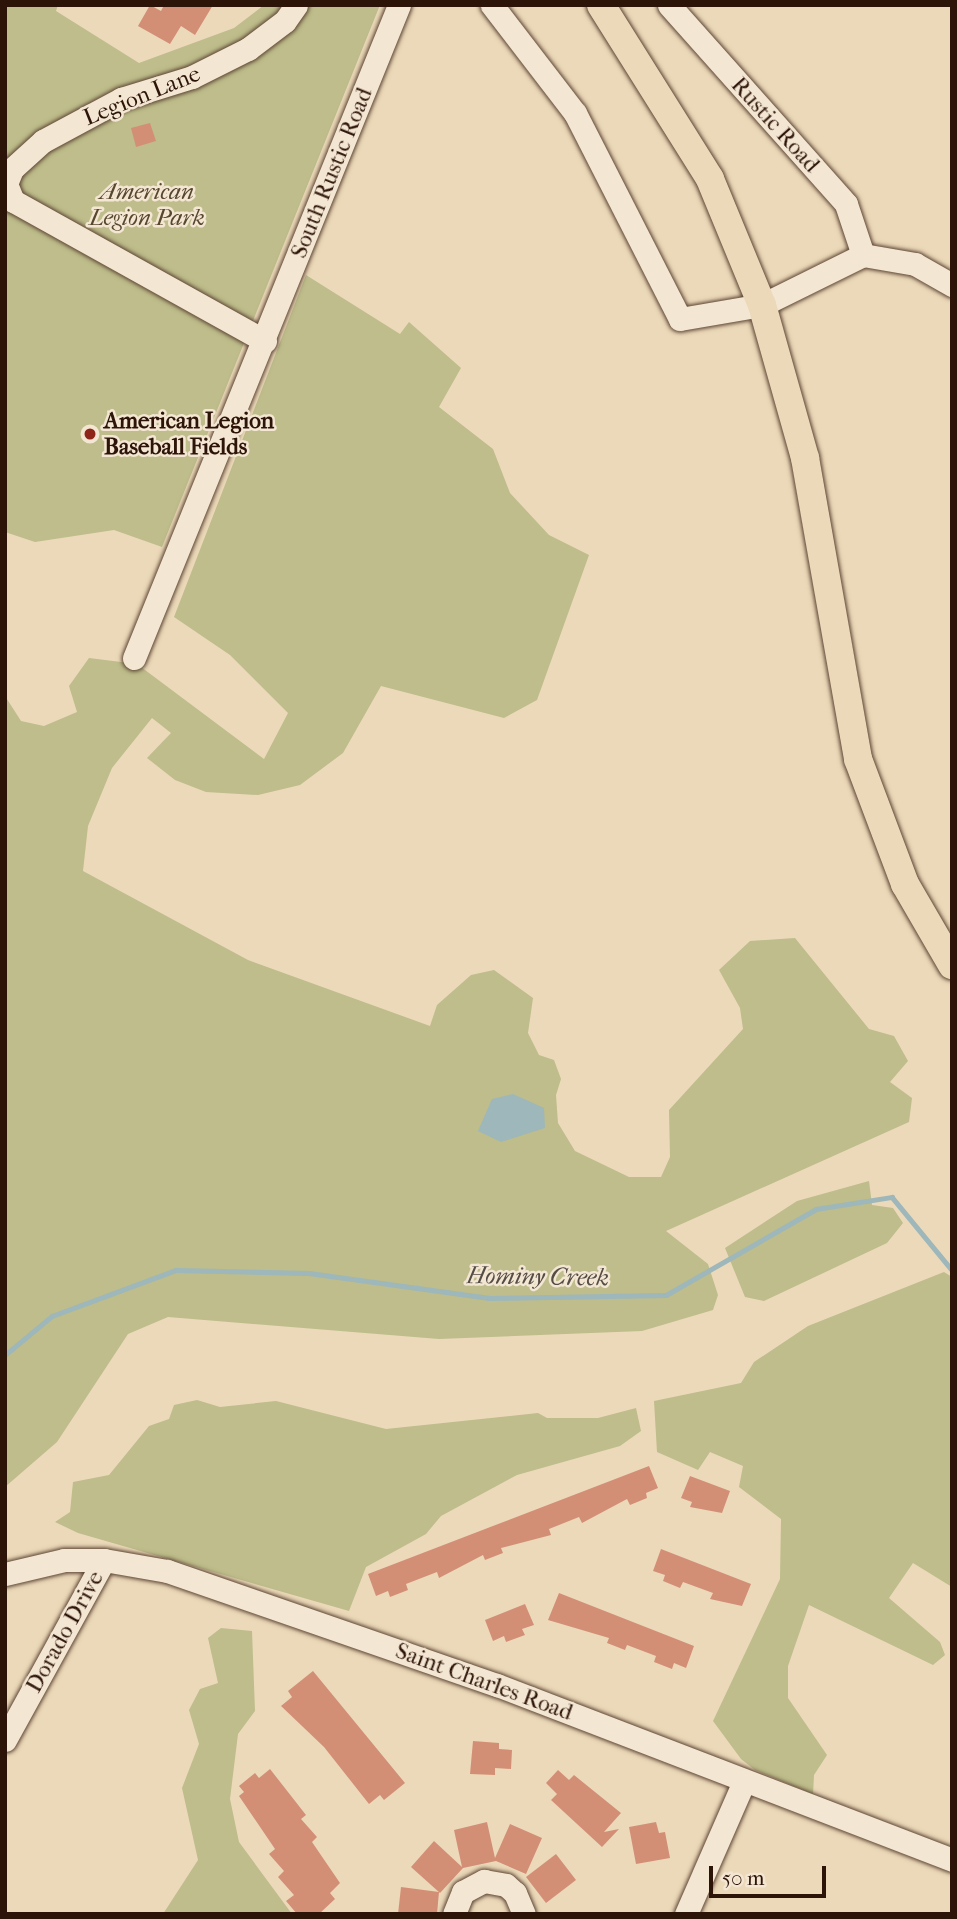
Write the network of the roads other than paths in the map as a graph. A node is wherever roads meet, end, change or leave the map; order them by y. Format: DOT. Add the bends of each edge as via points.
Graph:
graph roads {
  1 [pos="296,5"];
  2 [pos="399,5"];
  3 [pos="492,5"];
  4 [pos="601,5"];
  5 [pos="669,5"];
  6 [pos="863,256"];
  7 [pos="952,285"];
  8 [pos="762,305"];
  9 [pos="265,341"];
  10 [pos="134,658"];
  11 [pos="952,965"];
  12 [pos="104,1560"];
  13 [pos="5,1574"];
  14 [pos="5,1740"];
  15 [pos="744,1781"];
  16 [pos="952,1860"];
  17 [pos="454,1914"];
  18 [pos="524,1914"];
  19 [pos="687,1914"];
  1 -- 9 [label="street, Legion Lane" via="285,21 248,48 192,77 121,99 43,141 6,180 13,201"];
  2 -- 9 [label="street, South Rustic Road"];
  3 -- 8 [label="street" via="575,113 680,319"];
  4 -- 8 [label="main road" via="710,179"];
  5 -- 6 [label="street, Rustic Road" via="846,204"];
  6 -- 7 [label="street" via="915,264"];
  6 -- 8 [label="street"];
  8 -- 11 [label="main road" via="805,458 858,759 905,884"];
  9 -- 10 [label="street, South Rustic Road"];
  12 -- 13 [label="street, Saint Charles Road" via="64,1560"];
  12 -- 14 [label="street, Dorado Drive"];
  12 -- 15 [label="street, Saint Charles Road" via="167,1571 383,1644"];
  15 -- 16 [label="street, Saint Charles Road"];
  15 -- 19 [label="street"];
  17 -- 18 [label="street" via="463,1892 484,1881 506,1885"];
}
